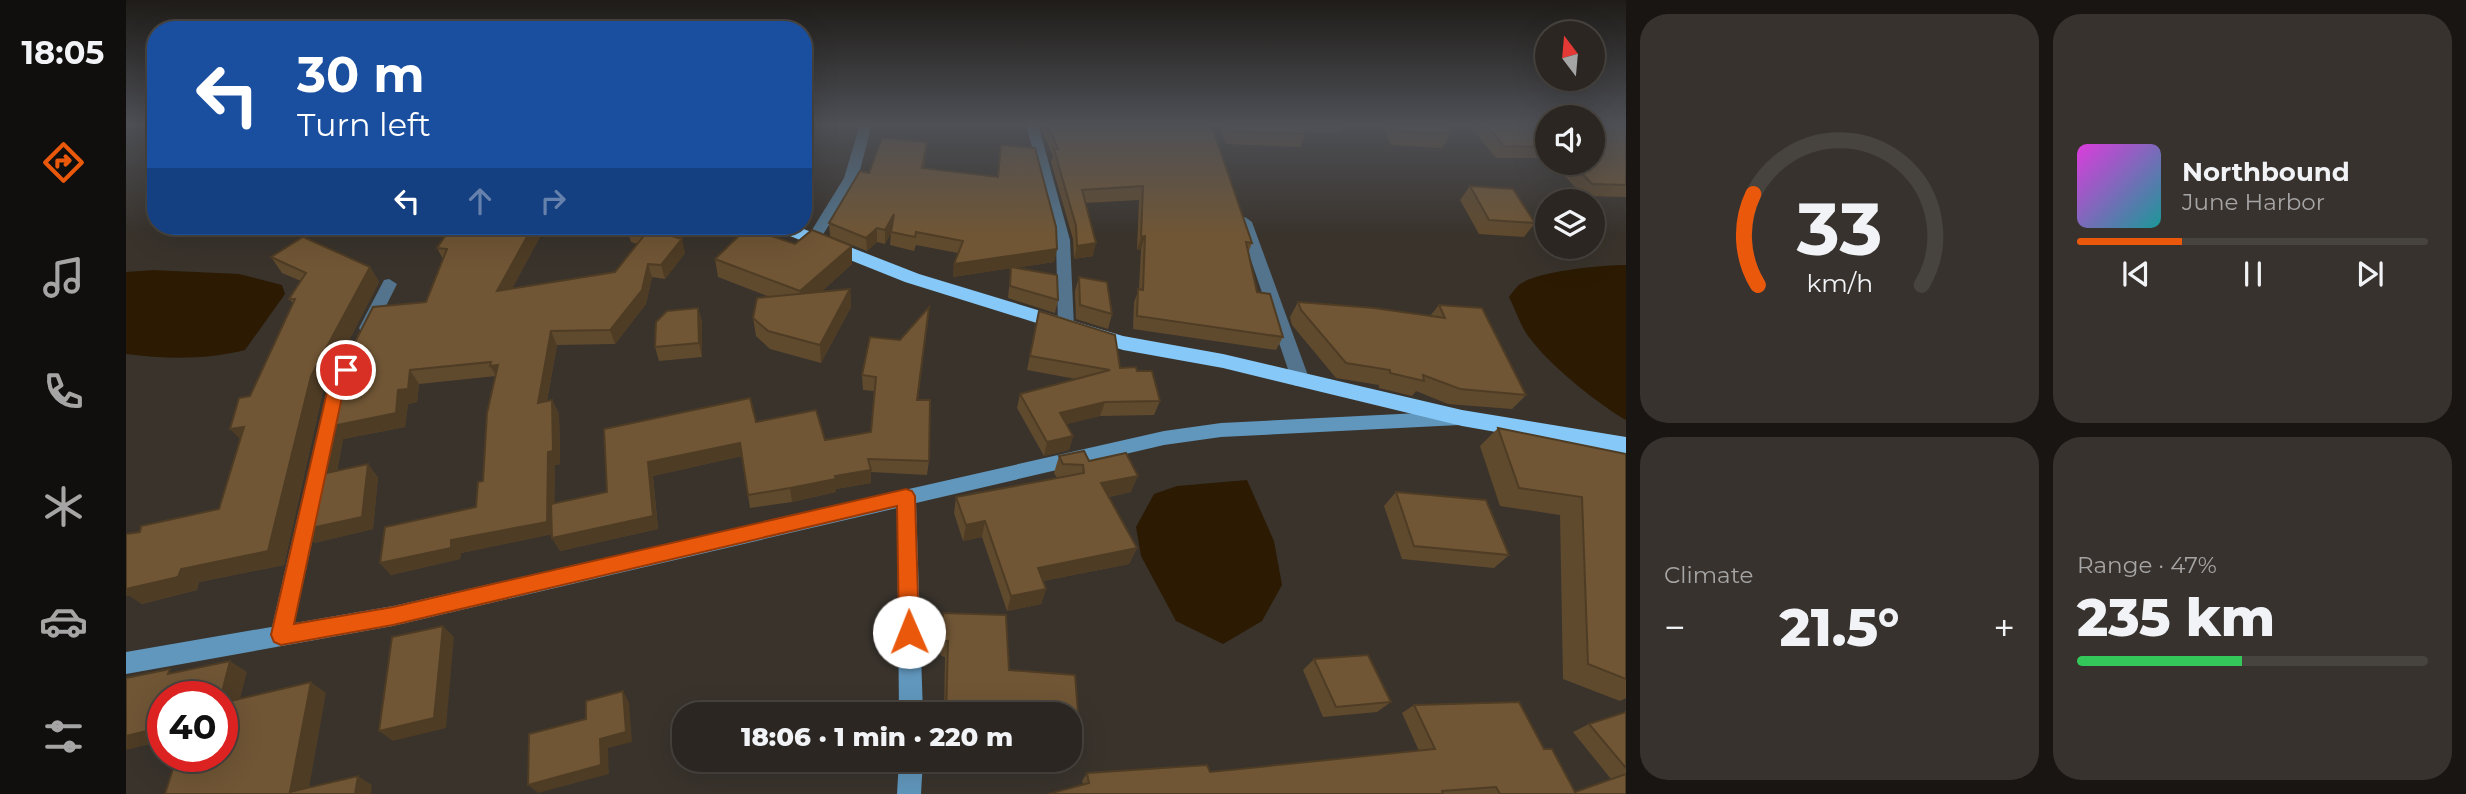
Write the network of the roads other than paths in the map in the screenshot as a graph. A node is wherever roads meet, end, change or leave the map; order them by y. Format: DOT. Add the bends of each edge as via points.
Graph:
graph roads {
  1 [pos="856,161"];
  2 [pos="1042,161"];
  3 [pos="1238,202"];
  4 [pos="806,235"];
  5 [pos="814,238"];
  6 [pos="389,284"];
  7 [pos="1066,327"];
  8 [pos="359,344"];
  9 [pos="1301,381"];
  10 [pos="1462,418"];
  11 [pos="1626,446"];
  12 [pos="314,486"];
  13 [pos="906,496"];
  14 [pos="281,635"];
  15 [pos="126,663"];
  16 [pos="911,702"];
  17 [pos="910,772"];
  18 [pos="909,794"];
  1 -- 5 [label="street" via="851,178"];
  2 -- 7 [label="street" via="1063,240"];
  3 -- 9 [label="street"];
  4 -- 5 [label="highway"];
  5 -- 7 [label="highway" via="912,278"];
  6 -- 8 [label="street"];
  7 -- 9 [label="highway"];
  9 -- 10 [label="highway"];
  10 -- 11 [label="highway"];
  10 -- 13 [label="street" via="1221,430 1164,438"];
  12 -- 14 [label="street"];
  13 -- 14 [label="street" via="393,616"];
  13 -- 16 [label="street"];
  14 -- 15 [label="street"];
  17 -- 18 [label="street"];
}
